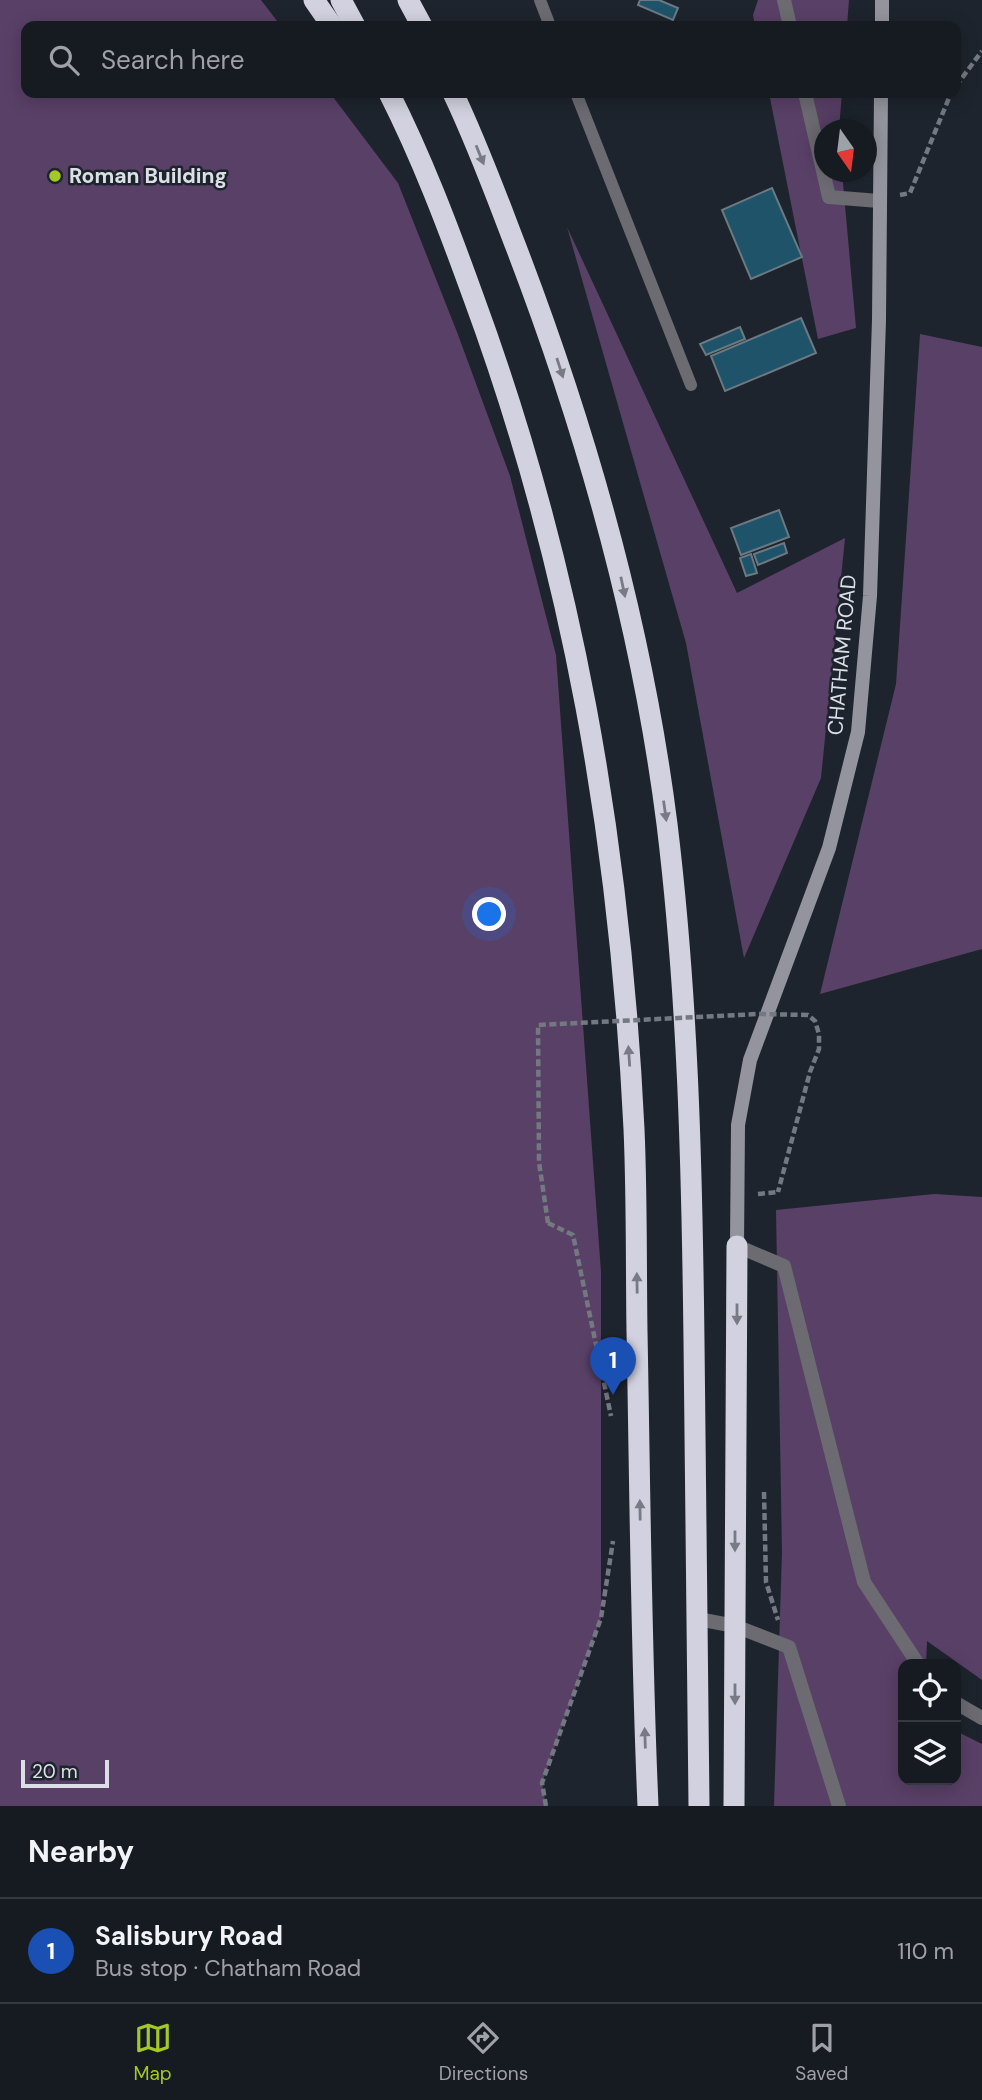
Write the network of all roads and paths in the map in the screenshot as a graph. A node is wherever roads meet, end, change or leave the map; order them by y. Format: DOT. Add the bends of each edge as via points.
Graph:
graph roads {
  1 [pos="314,0"];
  2 [pos="341,0"];
  3 [pos="408,0"];
  4 [pos="540,0"];
  5 [pos="784,0"];
  6 [pos="883,0"];
  7 [pos="329,21"];
  8 [pos="352,21"];
  9 [pos="419,21"];
  10 [pos="548,21"];
  11 [pos="789,21"];
  12 [pos="882,21"];
  13 [pos="982,51"];
  14 [pos="961,79"];
  15 [pos="390,98"];
  16 [pos="455,98"];
  17 [pos="578,98"];
  18 [pos="806,98"];
  19 [pos="881,98"];
  20 [pos="949,98"];
  21 [pos="910,193"];
  22 [pos="879,201"];
  23 [pos="691,385"];
  24 [pos="778,1192"];
  25 [pos="573,1235"];
  26 [pos="737,1246"];
  27 [pos="613,1540"];
  28 [pos="698,1619"];
  29 [pos="735,1626"];
  30 [pos="915,1659"];
  31 [pos="961,1706"];
  32 [pos="982,1718"];
  33 [pos="546,1806"];
  34 [pos="648,1806"];
  35 [pos="699,1806"];
  36 [pos="734,1806"];
  37 [pos="839,1806"];
  1 -- 7 [label="highway"];
  2 -- 8 [label="highway"];
  3 -- 9 [label="highway"];
  4 -- 10 [label="lane"];
  5 -- 11 [label="street"];
  6 -- 12 [label="street"];
  13 -- 14 [label="path"];
  34 -- 15 [label="highway, one-way" via="634,1131 621,938 606,816 570,621 521,433 457,252"];
  16 -- 28 [label="highway, one-way" via="566,387 618,564 656,753 682,966 691,1140"];
  17 -- 23 [label="lane"];
  18 -- 22 [label="street" via="829,197"];
  19 -- 22 [label="street, CHATHAM ROAD"];
  20 -- 21 [label="path"];
  22 -- 26 [label="street, CHATHAM ROAD" via="870,596 858,732 829,848 750,1060 738,1125"];
  24 -- 25 [label="path, bridge" via="819,1049 815,1021 808,1015 538,1025 539,1162 548,1223"];
  26 -- 29 [label="highway, one-way"];
  26 -- 30 [label="street" via="784,1266 864,1582"];
  27 -- 33 [label="path" via="600,1618 542,1783"];
  28 -- 29 [label="street"];
  28 -- 35 [label="highway"];
  29 -- 36 [label="highway, one-way"];
  29 -- 37 [label="street" via="789,1647"];
  31 -- 32 [label="street"];
}
